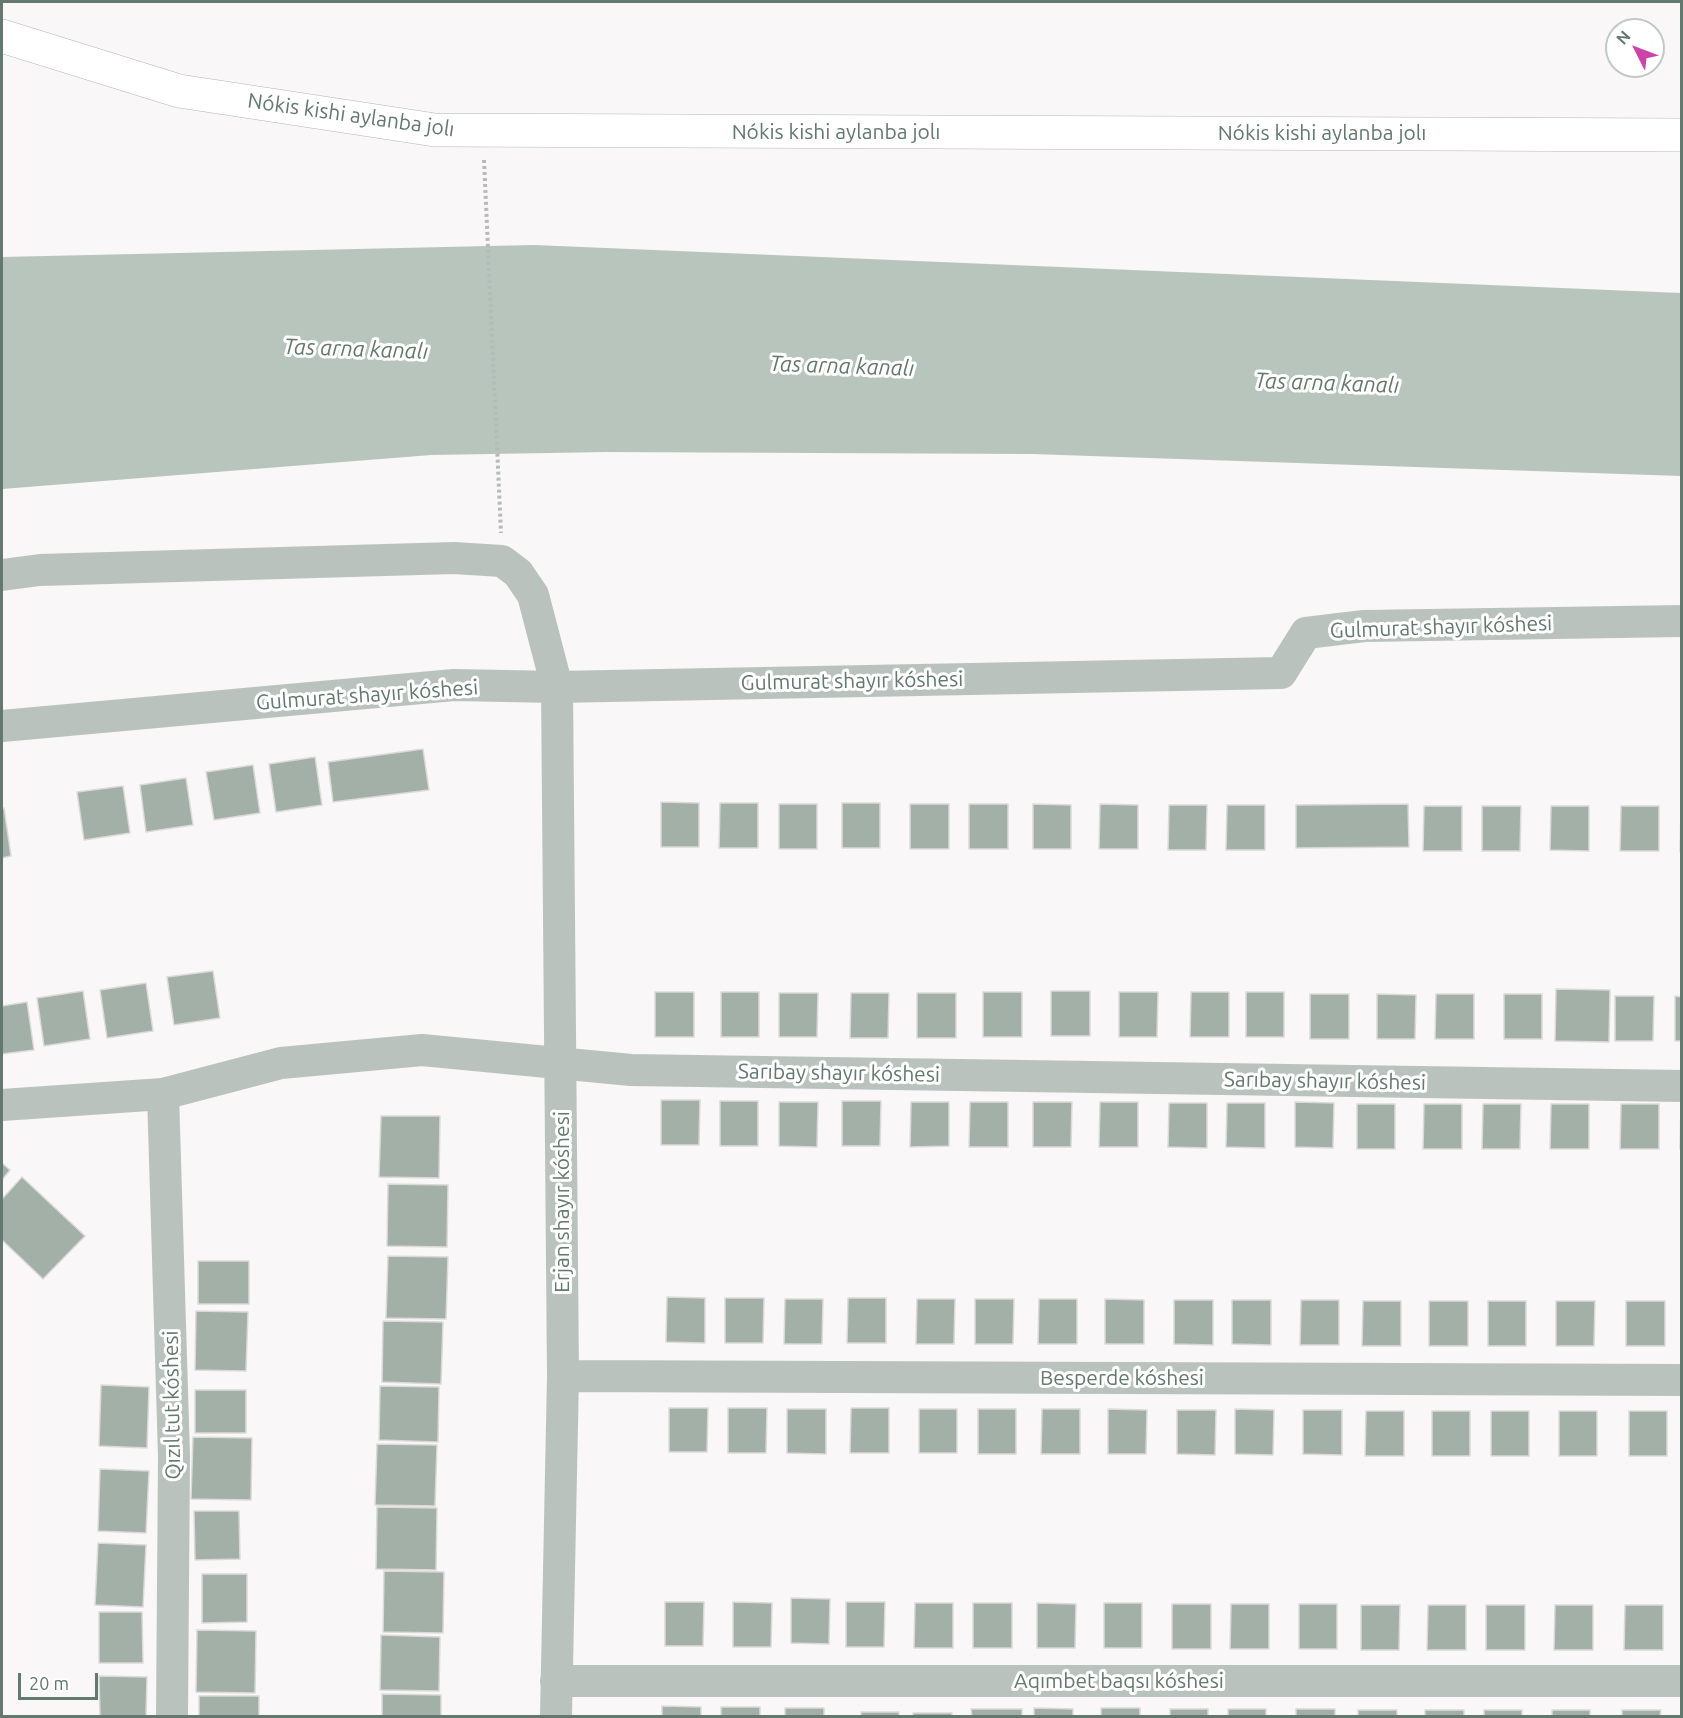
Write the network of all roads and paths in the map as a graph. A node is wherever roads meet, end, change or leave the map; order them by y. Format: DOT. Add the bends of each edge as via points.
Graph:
graph roads {
  1 [pos="2,36"];
  2 [pos="482,130"];
  3 [pos="1682,135"];
  4 [pos="501,531"];
  5 [pos="2,575"];
  6 [pos="1682,621"];
  7 [pos="557,687"];
  8 [pos="2,726"];
  9 [pos="562,1063"];
  10 [pos="1682,1086"];
  11 [pos="163,1094"];
  12 [pos="2,1105"];
  13 [pos="563,1376"];
  14 [pos="1682,1380"];
  15 [pos="556,1681"];
  16 [pos="1682,1681"];
  17 [pos="172,1716"];
  18 [pos="556,1716"];
  1 -- 2 [label="main road, Nókis kishi aylanba jolı" via="179,91 435,130"];
  2 -- 3 [label="main road, Nókis kishi aylanba jolı"];
  2 -- 4 [label="path"];
  5 -- 7 [label="street, Erjan shayır kóshesi" via="64,569 454,558 502,561 518,573 533,595"];
  6 -- 7 [label="street, Gulmurat shayır kóshesi" via="1364,626 1306,633 1281,673"];
  7 -- 8 [label="street, Gulmurat shayır kóshesi" via="454,685"];
  7 -- 9 [label="street, Erjan shayır kóshesi"];
  9 -- 10 [label="street, Sarıbay shayır kóshesi" via="631,1070"];
  9 -- 11 [label="street, Sarıbay shayır kóshesi" via="422,1050 281,1063"];
  9 -- 13 [label="street, Erjan shayır kóshesi"];
  11 -- 12 [label="street, Sarıbay shayır kóshesi"];
  11 -- 17 [label="street, Qızıl tut kóshesi" via="174,1456"];
  13 -- 14 [label="street, Besperde kóshesi"];
  13 -- 15 [label="street, Erjan shayır kóshesi"];
  15 -- 16 [label="street, Aqımbet baqsı kóshesi"];
  15 -- 18 [label="street, Erjan shayır kóshesi"];
}
